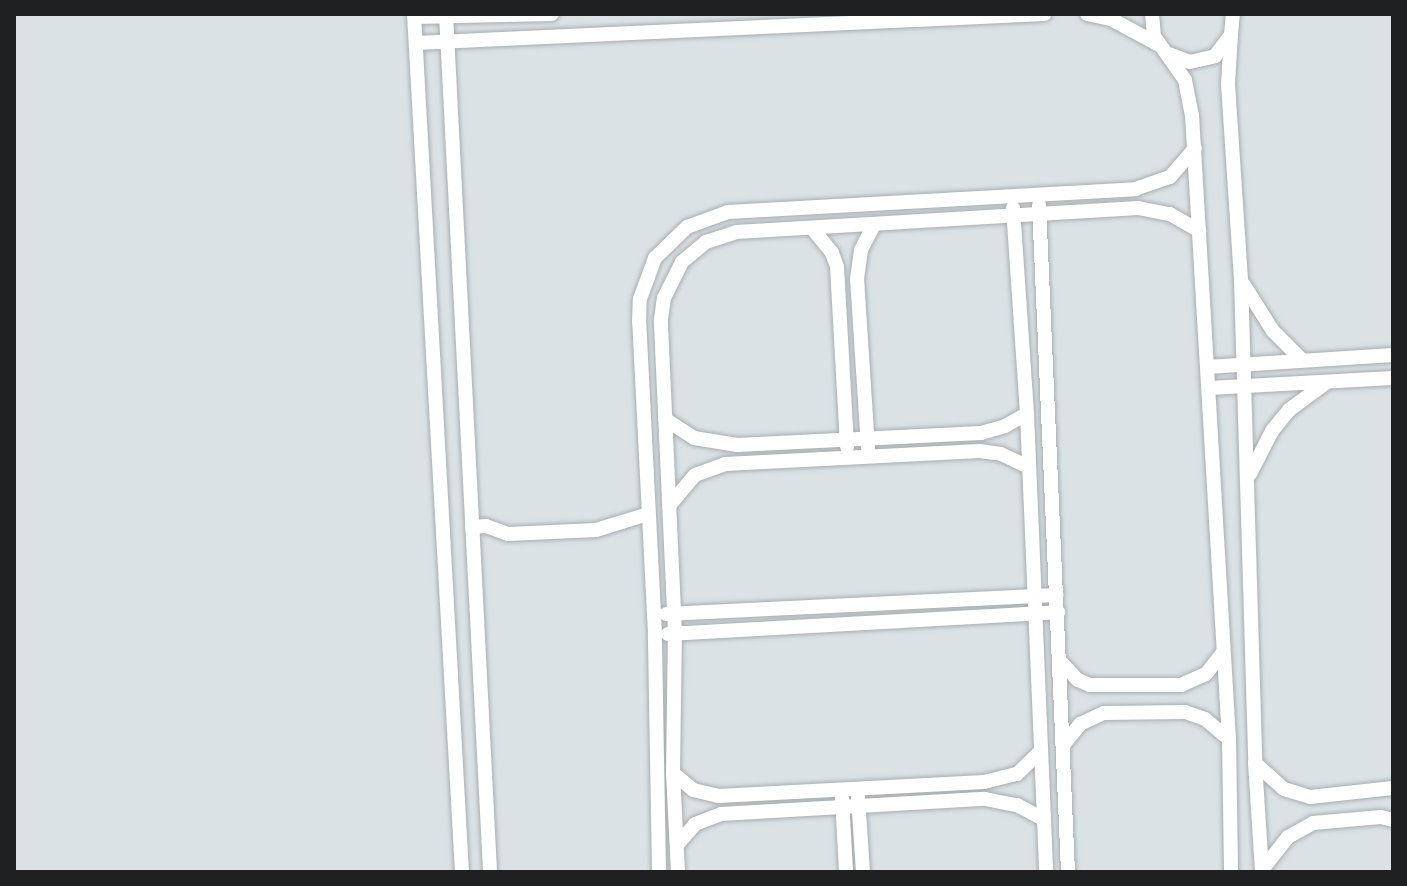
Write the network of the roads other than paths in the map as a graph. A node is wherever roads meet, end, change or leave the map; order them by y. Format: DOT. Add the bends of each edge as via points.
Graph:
graph roads {
  1 [pos="552,14"];
  2 [pos="1044,14"];
  3 [pos="1087,14"];
  4 [pos="1152,14"];
  5 [pos="446,15"];
  6 [pos="414,16"];
  7 [pos="1234,16"];
  8 [pos="1231,35"];
  9 [pos="448,41"];
  10 [pos="416,43"];
  11 [pos="1162,48"];
  12 [pos="1195,148"];
  13 [pos="1038,194"];
  14 [pos="1013,196"];
  15 [pos="1039,214"];
  16 [pos="1014,215"];
  17 [pos="695,222"];
  18 [pos="874,224"];
  19 [pos="812,228"];
  20 [pos="1199,231"];
  21 [pos="706,242"];
  22 [pos="1241,280"];
  23 [pos="1393,355"];
  24 [pos="1302,360"];
  25 [pos="1244,364"];
  26 [pos="1207,367"];
  27 [pos="1393,378"];
  28 [pos="1331,380"];
  29 [pos="1245,386"];
  30 [pos="1209,388"];
  31 [pos="643,407"];
  32 [pos="665,413"];
  33 [pos="1027,414"];
  34 [pos="867,438"];
  35 [pos="847,439"];
  36 [pos="868,456"];
  37 [pos="848,457"];
  38 [pos="1029,467"];
  39 [pos="1248,478"];
  40 [pos="669,506"];
  41 [pos="648,514"];
  42 [pos="472,527"];
  43 [pos="1057,595"];
  44 [pos="1034,596"];
  45 [pos="1058,612"];
  46 [pos="674,613"];
  47 [pos="1034,613"];
  48 [pos="654,614"];
  49 [pos="675,633"];
  50 [pos="655,634"];
  51 [pos="1224,652"];
  52 [pos="1060,661"];
  53 [pos="1229,739"];
  54 [pos="1064,745"];
  55 [pos="1040,752"];
  56 [pos="1255,763"];
  57 [pos="673,773"];
  58 [pos="1393,788"];
  59 [pos="857,789"];
  60 [pos="841,790"];
  61 [pos="859,806"];
  62 [pos="842,807"];
  63 [pos="1043,819"];
  64 [pos="1393,820"];
  65 [pos="677,846"];
  66 [pos="1262,871"];
  67 [pos="462,872"];
  68 [pos="490,872"];
  69 [pos="659,872"];
  70 [pos="678,872"];
  71 [pos="846,872"];
  72 [pos="863,872"];
  73 [pos="1046,872"];
  74 [pos="1068,872"];
  75 [pos="1231,872"];
  1 -- 5 [label="street"];
  2 -- 9 [label="street"];
  3 -- 11 [label="street" via="1121,23"];
  4 -- 11 [label="street"];
  5 -- 6 [label="street"];
  5 -- 9 [label="street"];
  6 -- 10 [label="street"];
  7 -- 8 [label="street"];
  8 -- 11 [label="street" via="1215,56 1203,61 1177,59"];
  8 -- 22 [label="street" via="1228,84"];
  9 -- 10 [label="street"];
  9 -- 42 [label="street"];
  10 -- 67 [label="street"];
  11 -- 12 [label="street" via="1185,80"];
  12 -- 13 [label="street" via="1185,165 1154,185"];
  12 -- 20 [label="street"];
  13 -- 14 [label="street"];
  13 -- 15 [label="street"];
  14 -- 16 [label="street"];
  14 -- 17 [label="street" via="728,212"];
  15 -- 16 [label="street"];
  15 -- 20 [label="street" via="1154,208"];
  15 -- 43 [label="street"];
  16 -- 18 [label="street"];
  16 -- 33 [label="street"];
  17 -- 21 [label="street"];
  17 -- 31 [label="street" via="655,258 642,289"];
  18 -- 19 [label="street"];
  18 -- 34 [label="street" via="861,250 857,279"];
  19 -- 21 [label="street" via="736,232"];
  19 -- 35 [label="street" via="837,267"];
  20 -- 26 [label="street"];
  21 -- 32 [label="street" via="682,262 664,298"];
  22 -- 24 [label="street" via="1267,323"];
  22 -- 25 [label="street"];
  23 -- 24 [label="street"];
  24 -- 25 [label="street"];
  25 -- 26 [label="street"];
  25 -- 29 [label="street"];
  26 -- 30 [label="street"];
  27 -- 28 [label="street"];
  28 -- 29 [label="street"];
  28 -- 39 [label="street" via="1289,410 1258,453"];
  29 -- 30 [label="street"];
  29 -- 39 [label="street"];
  30 -- 51 [label="street"];
  31 -- 32 [label="street"];
  31 -- 41 [label="street"];
  32 -- 35 [label="street" via="680,432 723,444"];
  32 -- 40 [label="street"];
  33 -- 34 [label="street" via="981,433"];
  33 -- 38 [label="street"];
  34 -- 35 [label="street"];
  34 -- 36 [label="street"];
  35 -- 37 [label="street"];
  36 -- 37 [label="street"];
  36 -- 38 [label="street" via="980,451"];
  37 -- 40 [label="street" via="710,469 684,485"];
  38 -- 44 [label="street"];
  39 -- 56 [label="street"];
  40 -- 46 [label="street"];
  41 -- 42 [label="street" via="596,530 508,534"];
  41 -- 48 [label="street"];
  42 -- 68 [label="street"];
  43 -- 44 [label="street"];
  43 -- 45 [label="street"];
  44 -- 46 [label="street"];
  44 -- 47 [label="street"];
  45 -- 47 [label="street"];
  45 -- 52 [label="street"];
  46 -- 48 [label="street"];
  46 -- 49 [label="street"];
  47 -- 49 [label="street"];
  47 -- 55 [label="street"];
  48 -- 50 [label="street"];
  49 -- 50 [label="street"];
  49 -- 57 [label="street"];
  50 -- 69 [label="street"];
  51 -- 52 [label="street" via="1206,674 1181,685 1090,685"];
  51 -- 53 [label="street"];
  52 -- 54 [label="street"];
  53 -- 54 [label="street" via="1205,719 1185,712 1104,713 1080,724"];
  53 -- 75 [label="street"];
  54 -- 74 [label="street"];
  55 -- 59 [label="street" via="1003,780"];
  55 -- 63 [label="street"];
  56 -- 58 [label="street" via="1273,782 1310,797"];
  56 -- 66 [label="street"];
  57 -- 60 [label="street" via="693,790 718,796"];
  57 -- 65 [label="street"];
  59 -- 60 [label="street"];
  59 -- 61 [label="street"];
  60 -- 62 [label="street"];
  61 -- 62 [label="street"];
  61 -- 63 [label="street" via="985,799 1017,805"];
  61 -- 72 [label="street"];
  62 -- 65 [label="street" via="721,814 695,824"];
  62 -- 71 [label="street"];
  63 -- 73 [label="street"];
  64 -- 66 [label="street" via="1313,823 1288,837"];
  65 -- 70 [label="street"];
}
